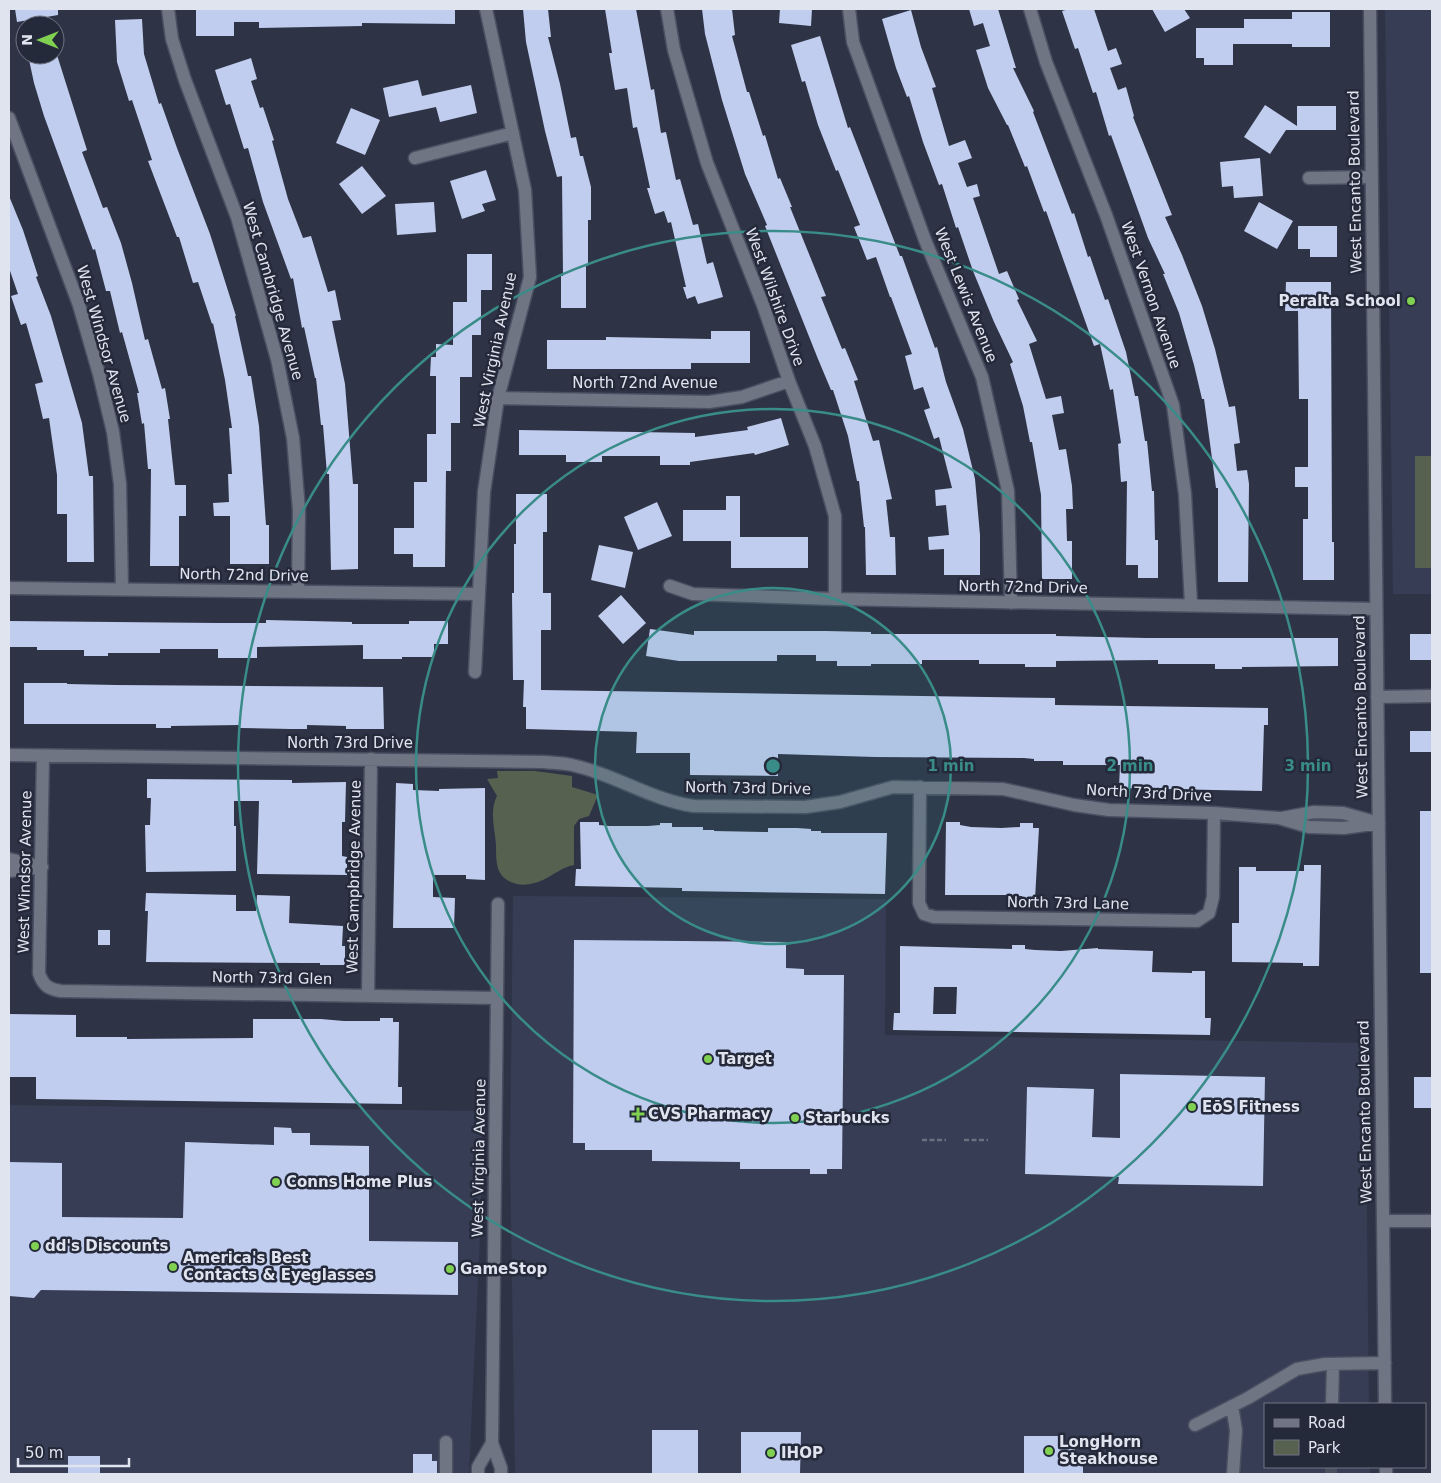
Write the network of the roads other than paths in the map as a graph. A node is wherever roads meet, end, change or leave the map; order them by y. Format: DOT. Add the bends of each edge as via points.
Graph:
graph roads {
  1 [pos="168,9"];
  2 [pos="486,9"];
  3 [pos="667,9"];
  4 [pos="849,9"];
  5 [pos="1030,9"];
  6 [pos="1370,9"];
  7 [pos="9,118"];
  8 [pos="513,133"];
  9 [pos="415,158"];
  10 [pos="1372,177"];
  11 [pos="1308,178"];
  12 [pos="789,380"];
  13 [pos="498,398"];
  14 [pos="670,586"];
  15 [pos="9,588"];
  16 [pos="122,589"];
  17 [pos="298,592"];
  18 [pos="479,594"];
  19 [pos="835,599"];
  20 [pos="1011,603"];
  21 [pos="1191,604"];
  22 [pos="1376,609"];
  23 [pos="476,672"];
  24 [pos="1432,696"];
  25 [pos="1377,697"];
  26 [pos="9,755"];
  27 [pos="43,756"];
  28 [pos="371,759"];
  29 [pos="920,787"];
  30 [pos="1214,813"];
  31 [pos="1379,823"];
  32 [pos="9,859"];
  33 [pos="42,867"];
  34 [pos="9,872"];
  35 [pos="498,904"];
  36 [pos="46,987"];
  37 [pos="368,996"];
  38 [pos="497,998"];
  39 [pos="1383,1221"];
  40 [pos="1432,1222"];
  41 [pos="1333,1364"];
  42 [pos="1385,1364"];
  43 [pos="1332,1403"];
  44 [pos="1385,1403"];
  45 [pos="1232,1406"];
  46 [pos="1195,1425"];
  47 [pos="446,1442"];
  48 [pos="492,1443"];
  49 [pos="446,1474"];
  50 [pos="478,1474"];
  51 [pos="501,1474"];
  52 [pos="1233,1474"];
  1 -- 17 [label="street, West Cambridge Avenue" via="172,39 237,217 278,359 293,438 299,510"];
  2 -- 8 [label="street, West Virginia Avenue"];
  3 -- 12 [label="street, West Wilshire Drive" via="674,50 707,164"];
  4 -- 20 [label="street, West Lewis Avenue" via="856,51 925,240 982,377 1008,491"];
  5 -- 21 [label="street, West Vernon Avenue" via="1046,62 1106,215 1173,405 1185,494"];
  6 -- 10 [label="street, West Encanto Boulevard"];
  7 -- 16 [label="street, West Windsor Avenue" via="79,305 113,432 120,484"];
  8 -- 9 [label="street"];
  8 -- 13 [label="street, West Virginia Avenue" via="525,190 530,277"];
  10 -- 11 [label="street"];
  10 -- 22 [label="street, West Encanto Boulevard"];
  12 -- 13 [label="street, North 72nd Avenue" via="742,396 709,402"];
  12 -- 19 [label="street, West Wilshire Drive" via="815,446 835,516"];
  13 -- 18 [label="street, West Virginia Avenue" via="484,492"];
  14 -- 19 [label="street, North 72nd Drive" via="692,594"];
  15 -- 16 [label="street, North 72nd Drive"];
  16 -- 17 [label="street, North 72nd Drive"];
  17 -- 18 [label="street, North 72nd Drive"];
  18 -- 23 [label="street, West Virginia Avenue"];
  19 -- 20 [label="street, North 72nd Drive"];
  20 -- 21 [label="street, North 72nd Drive"];
  21 -- 22 [label="street, North 72nd Drive"];
  22 -- 25 [label="street, West Encanto Boulevard"];
  24 -- 25 [label="street"];
  25 -- 31 [label="street, West Encanto Boulevard"];
  26 -- 27 [label="street, North 73rd Drive"];
  27 -- 28 [label="street, North 73rd Drive"];
  27 -- 33 [label="street, West Windsor Avenue"];
  28 -- 29 [label="street, North 73rd Drive" via="572,765 662,799 694,806 805,807 840,802 894,787"];
  28 -- 37 [label="street, West Campbridge Avenue"];
  29 -- 30 [label="street, North 73rd Drive" via="1003,789 1108,810"];
  29 -- 30 [label="street, North 73rd Lane" via="919,903 924,914 944,918 1197,921 1209,913 1213,897"];
  30 -- 31 [label="street, North 73rd Drive" via="1279,818 1309,827 1344,828"];
  31 -- 39 [label="street, West Encanto Boulevard"];
  32 -- 33 [label="street"];
  33 -- 34 [label="street"];
  33 -- 36 [label="street, West Windsor Avenue" via="39,973"];
  35 -- 38 [label="street, West Virginia Avenue"];
  36 -- 37 [label="street, North 73rd Glen" via="62,991"];
  37 -- 38 [label="street, North 73rd Glen"];
  38 -- 48 [label="street, West Virginia Avenue"];
  39 -- 40 [label="street"];
  39 -- 42 [label="street, West Encanto Boulevard"];
  41 -- 42 [label="street"];
  41 -- 43 [label="street"];
  41 -- 45 [label="street" via="1297,1369"];
  42 -- 44 [label="street, West Encanto Boulevard"];
  45 -- 46 [label="street"];
  45 -- 52 [label="street" via="1236,1430"];
  47 -- 49 [label="street"];
  48 -- 50 [label="street, West Virginia Avenue" via="478,1467"];
  48 -- 51 [label="street, West Virginia Avenue" via="502,1468"];
}
